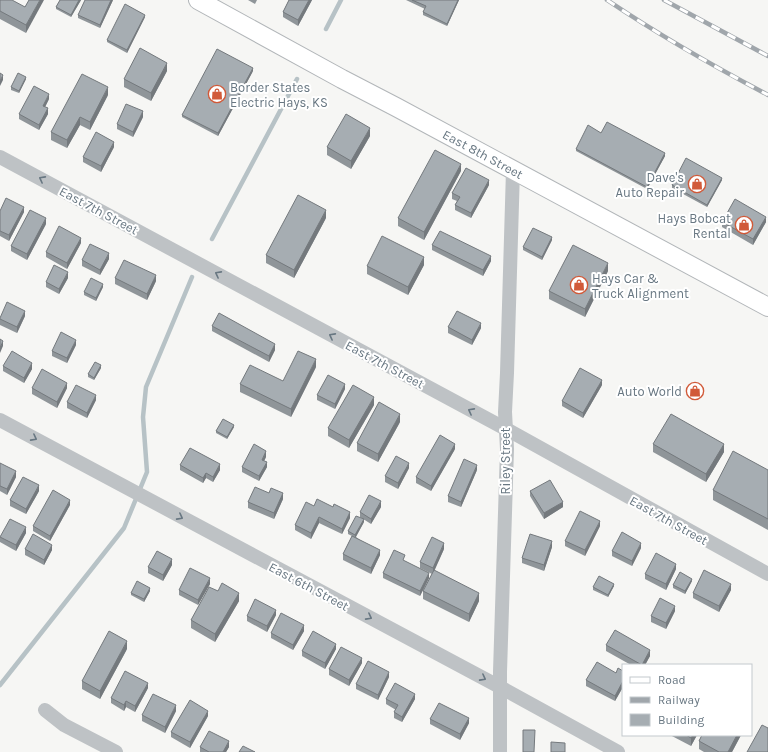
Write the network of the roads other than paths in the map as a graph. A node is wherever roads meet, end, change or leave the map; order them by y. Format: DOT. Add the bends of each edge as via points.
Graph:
graph roads {
  1 [pos="198,0"];
  2 [pos="0,157"];
  3 [pos="513,170"];
  4 [pos="768,306"];
  5 [pos="0,420"];
  6 [pos="506,429"];
  7 [pos="768,574"];
  8 [pos="500,687"];
  9 [pos="45,710"];
  10 [pos="116,752"];
  11 [pos="500,752"];
  12 [pos="618,752"];
  1 -- 3 [label="main road, East 8th Street"];
  6 -- 2 [label="street, East 7th Street, one-way"];
  3 -- 4 [label="main road, East 8th Street"];
  3 -- 6 [label="street, Riley Street"];
  5 -- 8 [label="street, East 6th Street, one-way"];
  6 -- 7 [label="street, East 7th Street"];
  6 -- 8 [label="street, Riley Street"];
  8 -- 11 [label="street, Riley Street"];
  8 -- 12 [label="street, East 6th Street"];
  9 -- 10 [label="street" via="64,725"];
}
